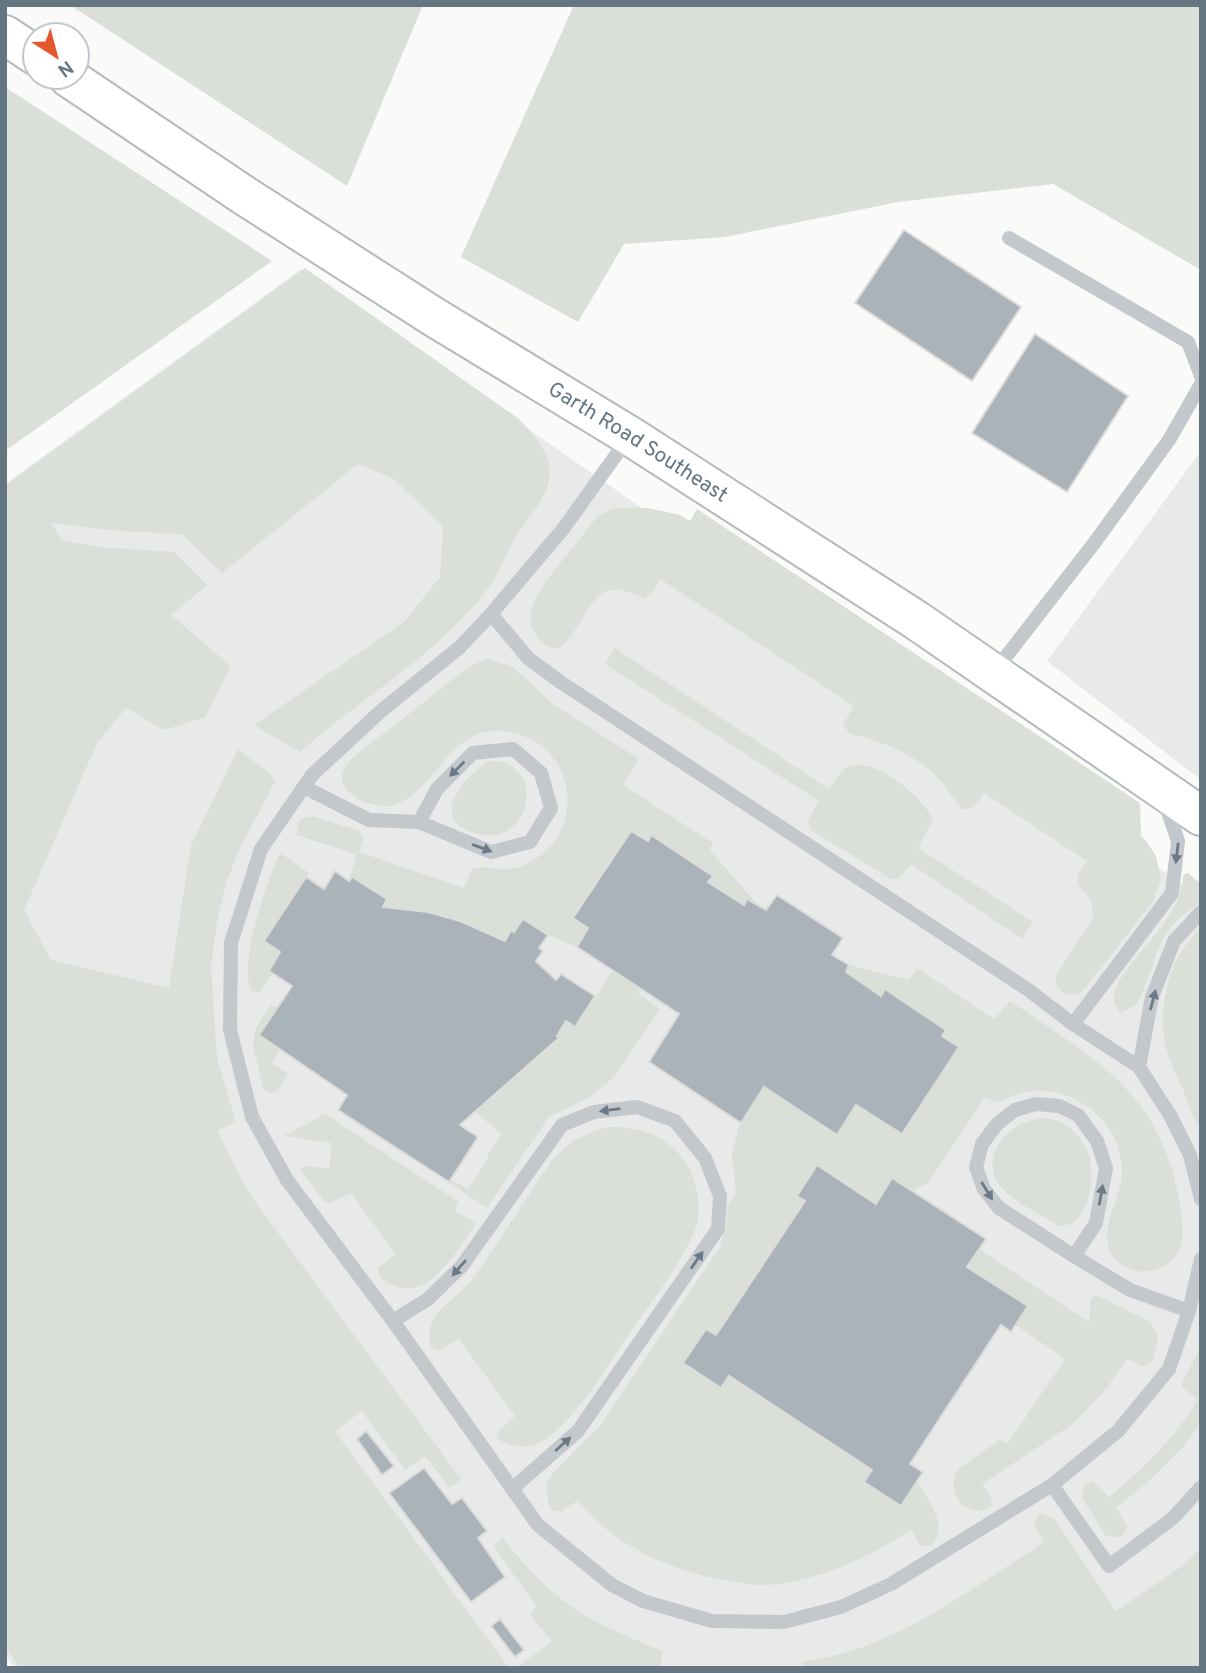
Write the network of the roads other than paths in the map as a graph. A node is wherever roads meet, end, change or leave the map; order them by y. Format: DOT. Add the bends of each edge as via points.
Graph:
graph roads {
  1 [pos="5,35"];
  2 [pos="21,46"];
  3 [pos="89,91"];
  4 [pos="1009,238"];
  5 [pos="1201,376"];
  6 [pos="1201,384"];
  7 [pos="630,436"];
  8 [pos="491,614"];
  9 [pos="993,673"];
  10 [pos="304,787"];
  11 [pos="1186,803"];
  12 [pos="419,822"];
  13 [pos="1201,912"];
  14 [pos="1073,1024"];
  15 [pos="1139,1067"];
  16 [pos="1195,1153"];
  17 [pos="1201,1199"];
  18 [pos="1074,1256"];
  19 [pos="1201,1259"];
  20 [pos="1189,1311"];
  21 [pos="393,1321"];
  22 [pos="1052,1485"];
  23 [pos="1201,1487"];
  24 [pos="512,1489"];
  1 -- 2 [label="street"];
  3 -- 7 [label="street, Garth Road Southeast" via="412,303"];
  4 -- 5 [label="lane" via="1188,342"];
  6 -- 9 [label="lane" via="1160,452"];
  7 -- 8 [label="lane" via="563,529"];
  7 -- 9 [label="street, Garth Road Southeast"];
  8 -- 10 [label="lane" via="460,647 322,765"];
  8 -- 14 [label="lane" via="529,659 562,683 1027,989"];
  9 -- 11 [label="street, Garth Road Southeast"];
  10 -- 12 [label="lane" via="369,820"];
  10 -- 21 [label="lane" via="261,849 231,943 230,1030 253,1117 287,1180"];
  11 -- 14 [label="lane, one-way" via="1172,893"];
  12 -- 12 [label="lane, one-way" via="491,852 530,842 551,808 541,773 513,748 473,753 437,789"];
  15 -- 13 [label="lane, one-way" via="1152,997 1174,941"];
  14 -- 15 [label="lane"];
  15 -- 16 [label="lane"];
  16 -- 17 [label="lane"];
  18 -- 18 [label="lane, one-way" via="1096,1223 1106,1168 1097,1141 1078,1115 1059,1105 1035,1104 997,1124 982,1144 976,1167 984,1189 999,1208"];
  18 -- 20 [label="lane" via="1130,1290"];
  19 -- 20 [label="lane"];
  20 -- 22 [label="lane" via="1169,1369 1118,1431"];
  21 -- 24 [label="lane"];
  24 -- 21 [label="lane, one-way" via="578,1431 719,1229 720,1196 705,1158 675,1121 636,1107 594,1112 562,1125 461,1267 428,1299"];
  22 -- 23 [label="lane" via="1109,1566 1173,1518"];
  22 -- 24 [label="lane" via="891,1584 841,1607 784,1622 712,1621 643,1601 612,1585 538,1525"];
}
